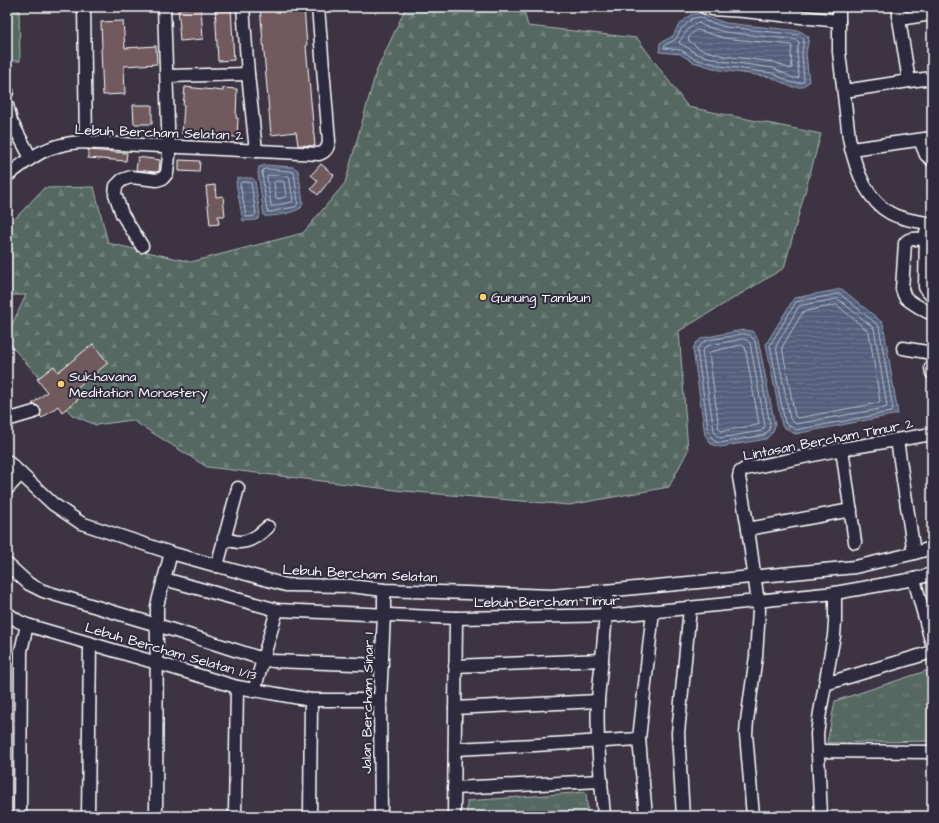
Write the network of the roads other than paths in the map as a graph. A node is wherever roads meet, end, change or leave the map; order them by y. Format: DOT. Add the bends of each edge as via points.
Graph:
graph roads {
  1 [pos="84,7"];
  2 [pos="164,7"];
  3 [pos="243,7"];
  4 [pos="318,7"];
  5 [pos="704,7"];
  6 [pos="839,7"];
  7 [pos="744,9"];
  8 [pos="899,13"];
  9 [pos="932,14"];
  10 [pos="839,21"];
  11 [pos="248,74"];
  12 [pos="167,76"];
  13 [pos="932,78"];
  14 [pos="909,81"];
  15 [pos="844,91"];
  16 [pos="7,105"];
  17 [pos="932,138"];
  18 [pos="920,140"];
  19 [pos="86,142"];
  20 [pos="168,146"];
  21 [pos="851,149"];
  22 [pos="256,151"];
  23 [pos="31,158"];
  24 [pos="932,160"];
  25 [pos="7,176"];
  26 [pos="929,223"];
  27 [pos="925,239"];
  28 [pos="142,246"];
  29 [pos="932,294"];
  30 [pos="932,314"];
  31 [pos="903,348"];
  32 [pos="932,352"];
  33 [pos="34,412"];
  34 [pos="7,420"];
  35 [pos="932,434"];
  36 [pos="897,440"];
  37 [pos="842,449"];
  38 [pos="7,461"];
  39 [pos="21,474"];
  40 [pos="238,488"];
  41 [pos="7,489"];
  42 [pos="851,510"];
  43 [pos="268,527"];
  44 [pos="748,530"];
  45 [pos="224,538"];
  46 [pos="855,542"];
  47 [pos="932,548"];
  48 [pos="171,553"];
  49 [pos="914,553"];
  50 [pos="7,564"];
  51 [pos="217,566"];
  52 [pos="932,574"];
  53 [pos="755,577"];
  54 [pos="164,579"];
  55 [pos="914,579"];
  56 [pos="384,590"];
  57 [pos="607,591"];
  58 [pos="835,593"];
  59 [pos="758,601"];
  60 [pos="690,608"];
  61 [pos="277,610"];
  62 [pos="653,611"];
  63 [pos="7,613"];
  64 [pos="384,615"];
  65 [pos="607,616"];
  66 [pos="456,618"];
  67 [pos="28,625"];
  68 [pos="157,625"];
  69 [pos="90,643"];
  70 [pos="932,644"];
  71 [pos="932,652"];
  72 [pos="263,659"];
  73 [pos="602,660"];
  74 [pos="157,663"];
  75 [pos="382,665"];
  76 [pos="455,666"];
  77 [pos="825,684"];
  78 [pos="237,687"];
  79 [pos="254,691"];
  80 [pos="310,700"];
  81 [pos="380,700"];
  82 [pos="598,701"];
  83 [pos="455,708"];
  84 [pos="639,739"];
  85 [pos="598,741"];
  86 [pos="455,749"];
  87 [pos="818,751"];
  88 [pos="932,752"];
  89 [pos="601,781"];
  90 [pos="454,788"];
  91 [pos="20,816"];
  92 [pos="88,816"];
  93 [pos="156,816"];
  94 [pos="235,816"];
  95 [pos="310,816"];
  96 [pos="381,816"];
  97 [pos="454,816"];
  98 [pos="604,816"];
  99 [pos="646,816"];
  100 [pos="683,816"];
  101 [pos="753,816"];
  102 [pos="822,816"];
  1 -- 19 [label="street"];
  2 -- 12 [label="street"];
  3 -- 11 [label="street"];
  4 -- 22 [label="street, Lebuh Bercham Selatan 2" via="329,146 319,154"];
  5 -- 7 [label="street"];
  6 -- 10 [label="street"];
  7 -- 10 [label="street"];
  8 -- 9 [label="street"];
  8 -- 14 [label="street"];
  10 -- 15 [label="street" via="839,52"];
  11 -- 12 [label="street"];
  11 -- 22 [label="street"];
  12 -- 20 [label="street"];
  13 -- 14 [label="street"];
  14 -- 15 [label="street"];
  15 -- 21 [label="street"];
  16 -- 23 [label="street" via="11,121"];
  17 -- 18 [label="street"];
  18 -- 21 [label="street"];
  18 -- 24 [label="street" via="926,155"];
  19 -- 20 [label="street, Lebuh Bercham Selatan 2"];
  19 -- 23 [label="street, Lebuh Bercham Selatan 2" via="54,147"];
  20 -- 22 [label="street, Lebuh Bercham Selatan 2"];
  20 -- 28 [label="street" via="167,173 163,178 157,180 131,177 122,180 116,186 115,194 122,214"];
  21 -- 26 [label="street" via="860,178 879,204 890,213"];
  23 -- 25 [label="street, Lebuh Bercham Selatan 2"];
  26 -- 27 [label="street"];
  27 -- 29 [label="street" via="925,287"];
  27 -- 30 [label="street" via="912,238 905,244 902,289 906,298"];
  31 -- 32 [label="street"];
  33 -- 34 [label="street"];
  35 -- 36 [label="street, Lintasan Bercham Timur 2"];
  36 -- 37 [label="street, Lintasan Bercham Timur 2"];
  36 -- 49 [label="street"];
  37 -- 42 [label="street"];
  37 -- 44 [label="street, Lintasan Bercham Timur 2" via="742,470 739,477"];
  38 -- 39 [label="street, Lebuh Bercham Selatan"];
  39 -- 41 [label="street"];
  39 -- 48 [label="street, Lebuh Bercham Selatan" via="53,504 81,522"];
  40 -- 45 [label="street"];
  42 -- 44 [label="street"];
  42 -- 46 [label="street"];
  43 -- 45 [label="street" via="245,542"];
  44 -- 53 [label="street, Lintasan Bercham Timur 2"];
  45 -- 51 [label="street"];
  47 -- 49 [label="street"];
  48 -- 51 [label="street, Lebuh Bercham Selatan"];
  48 -- 54 [label="street"];
  49 -- 53 [label="street" via="855,567"];
  50 -- 68 [label="street" via="29,584 43,592"];
  51 -- 56 [label="street, Lebuh Bercham Selatan" via="286,585 350,586"];
  52 -- 55 [label="street, Lebuh Bercham Timur"];
  53 -- 57 [label="street, Lebuh Bercham Selatan"];
  53 -- 59 [label="street, Lintasan Bercham Timur 2"];
  54 -- 61 [label="street, Lebuh Bercham Timur"];
  54 -- 68 [label="street" via="157,606"];
  55 -- 58 [label="street, Lebuh Bercham Timur"];
  55 -- 70 [label="street"];
  56 -- 57 [label="street, Lebuh Bercham Selatan" via="552,596"];
  56 -- 64 [label="street, Jalan Bercham Sinar 1"];
  57 -- 65 [label="street"];
  58 -- 59 [label="street, Lebuh Bercham Timur"];
  58 -- 77 [label="street" via="834,636"];
  59 -- 60 [label="street, Lebuh Bercham Timur"];
  59 -- 101 [label="street, Lintasan Bercham Timur 2" via="758,641 746,734"];
  60 -- 62 [label="street, Lebuh Bercham Timur"];
  60 -- 100 [label="street" via="678,733"];
  61 -- 64 [label="street, Lebuh Bercham Timur"];
  61 -- 72 [label="street"];
  62 -- 65 [label="street, Lebuh Bercham Timur"];
  62 -- 84 [label="street"];
  63 -- 67 [label="street, Lebuh Bercham Selatan 1/13"];
  64 -- 66 [label="street, Lebuh Bercham Timur"];
  64 -- 75 [label="street, Jalan Bercham Sinar 1"];
  65 -- 66 [label="street, Lebuh Bercham Timur"];
  65 -- 73 [label="street"];
  66 -- 76 [label="street"];
  67 -- 69 [label="street, Lebuh Bercham Selatan 1/13"];
  67 -- 91 [label="street" via="21,651"];
  68 -- 72 [label="street"];
  68 -- 74 [label="street"];
  69 -- 74 [label="street, Lebuh Bercham Selatan 1/13"];
  69 -- 92 [label="street"];
  71 -- 77 [label="street"];
  72 -- 75 [label="street"];
  72 -- 79 [label="street"];
  73 -- 76 [label="street"];
  73 -- 82 [label="street"];
  74 -- 78 [label="street, Lebuh Bercham Selatan 1/13"];
  74 -- 93 [label="street"];
  75 -- 81 [label="street, Jalan Bercham Sinar 1"];
  76 -- 83 [label="street"];
  77 -- 87 [label="street" via="818,724"];
  78 -- 79 [label="street, Lebuh Bercham Selatan 1/13"];
  78 -- 94 [label="street"];
  79 -- 80 [label="street, Lebuh Bercham Selatan 1/13"];
  80 -- 81 [label="street, Lebuh Bercham Selatan 1/13"];
  80 -- 95 [label="street"];
  81 -- 96 [label="street, Jalan Bercham Sinar 1"];
  82 -- 83 [label="street"];
  82 -- 85 [label="street"];
  83 -- 86 [label="street"];
  84 -- 85 [label="street"];
  84 -- 99 [label="street"];
  85 -- 86 [label="street"];
  85 -- 89 [label="street"];
  86 -- 90 [label="street"];
  87 -- 88 [label="street"];
  87 -- 102 [label="street"];
  89 -- 90 [label="street"];
  89 -- 98 [label="street"];
  90 -- 97 [label="street"];
}
